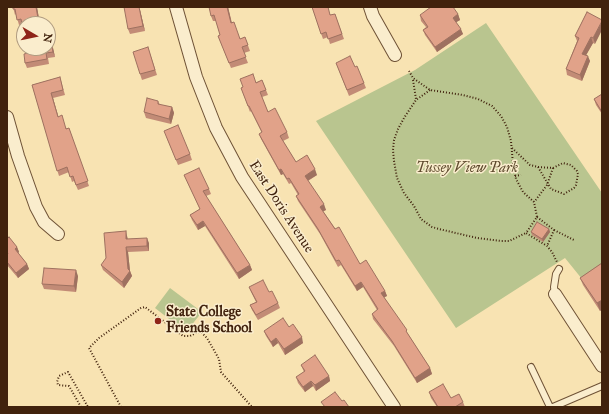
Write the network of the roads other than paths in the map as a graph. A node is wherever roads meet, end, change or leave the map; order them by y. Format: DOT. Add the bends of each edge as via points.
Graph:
graph roads {
  1 [pos="176,7"];
  2 [pos="370,7"];
  3 [pos="395,55"];
  4 [pos="7,117"];
  5 [pos="58,234"];
  6 [pos="559,267"];
  7 [pos="555,294"];
  8 [pos="602,366"];
  9 [pos="531,367"];
  10 [pos="602,386"];
  11 [pos="394,407"];
  12 [pos="552,407"];
  1 -- 11 [label="street, East Doris Avenue" via="196,77 216,128 242,177"];
  2 -- 3 [label="street"];
  4 -- 5 [label="street" via="36,207 44,222"];
  6 -- 7 [label="lane" via="554,287"];
  7 -- 8 [label="street"];
  9 -- 12 [label="lane"];
  10 -- 12 [label="lane"];
}
